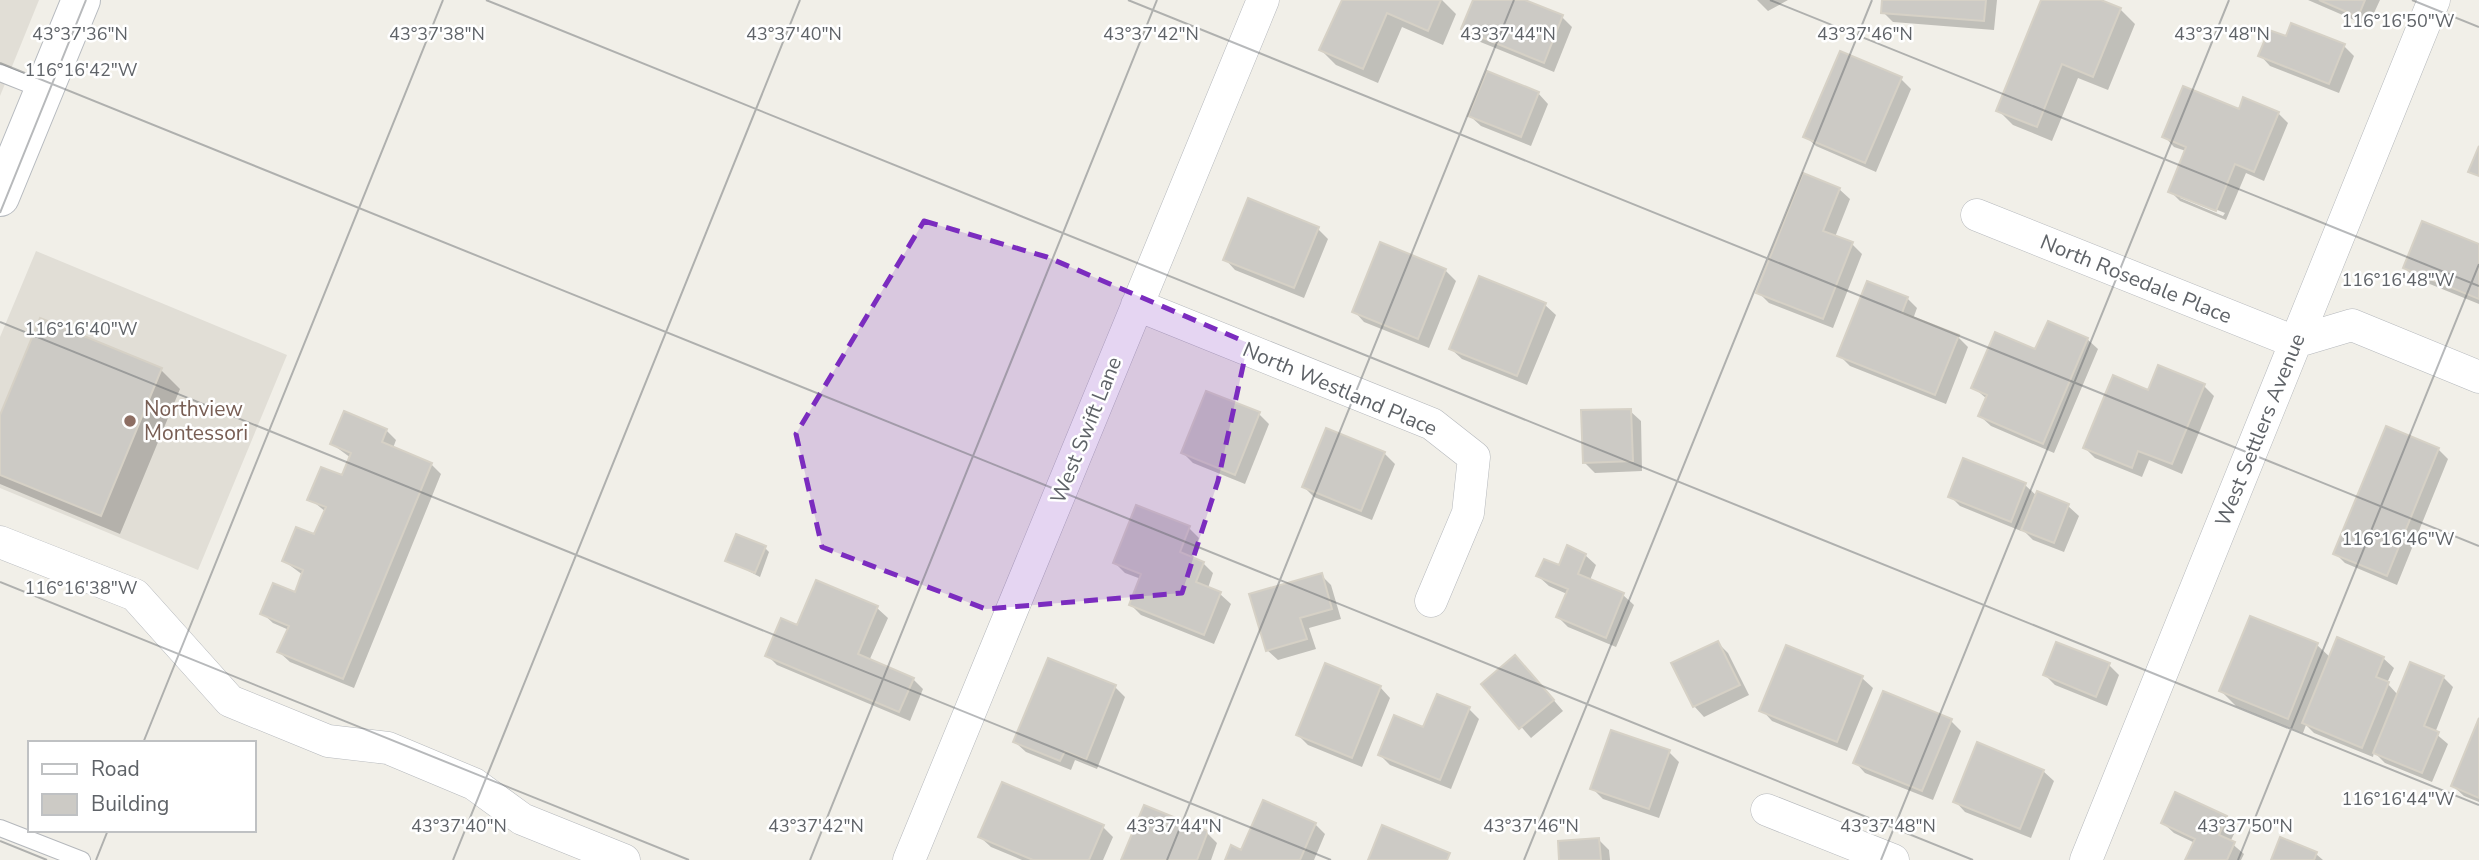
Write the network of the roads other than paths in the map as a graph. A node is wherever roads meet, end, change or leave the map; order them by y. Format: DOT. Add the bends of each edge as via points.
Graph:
graph roads {
  1 [pos="81,0"];
  2 [pos="1263,0"];
  3 [pos="2434,0"];
  4 [pos="0,74"];
  5 [pos="43,90"];
  6 [pos="0,197"];
  7 [pos="1977,215"];
  8 [pos="1137,305"];
  9 [pos="2295,342"];
  10 [pos="2479,377"];
  11 [pos="0,542"];
  12 [pos="1431,601"];
  13 [pos="1767,810"];
  14 [pos="0,828"];
  15 [pos="82,860"];
  16 [pos="624,860"];
  17 [pos="909,860"];
  18 [pos="1893,860"];
  19 [pos="2086,860"];
  1 -- 5 [label="street"];
  2 -- 8 [label="street, West Swift Lane"];
  3 -- 9 [label="street, West Settlers Avenue"];
  4 -- 5 [label="lane"];
  5 -- 6 [label="street"];
  7 -- 9 [label="street, North Rosedale Place"];
  8 -- 12 [label="street, North Westland Place" via="1432,424 1474,457 1468,513"];
  8 -- 17 [label="street, West Swift Lane"];
  9 -- 10 [label="street" via="2353,325"];
  9 -- 19 [label="street, West Settlers Avenue"];
  11 -- 16 [label="street" via="135,595 230,701 328,741 388,748 474,784 522,819"];
  13 -- 18 [label="street"];
  14 -- 15 [label="lane"];
}
